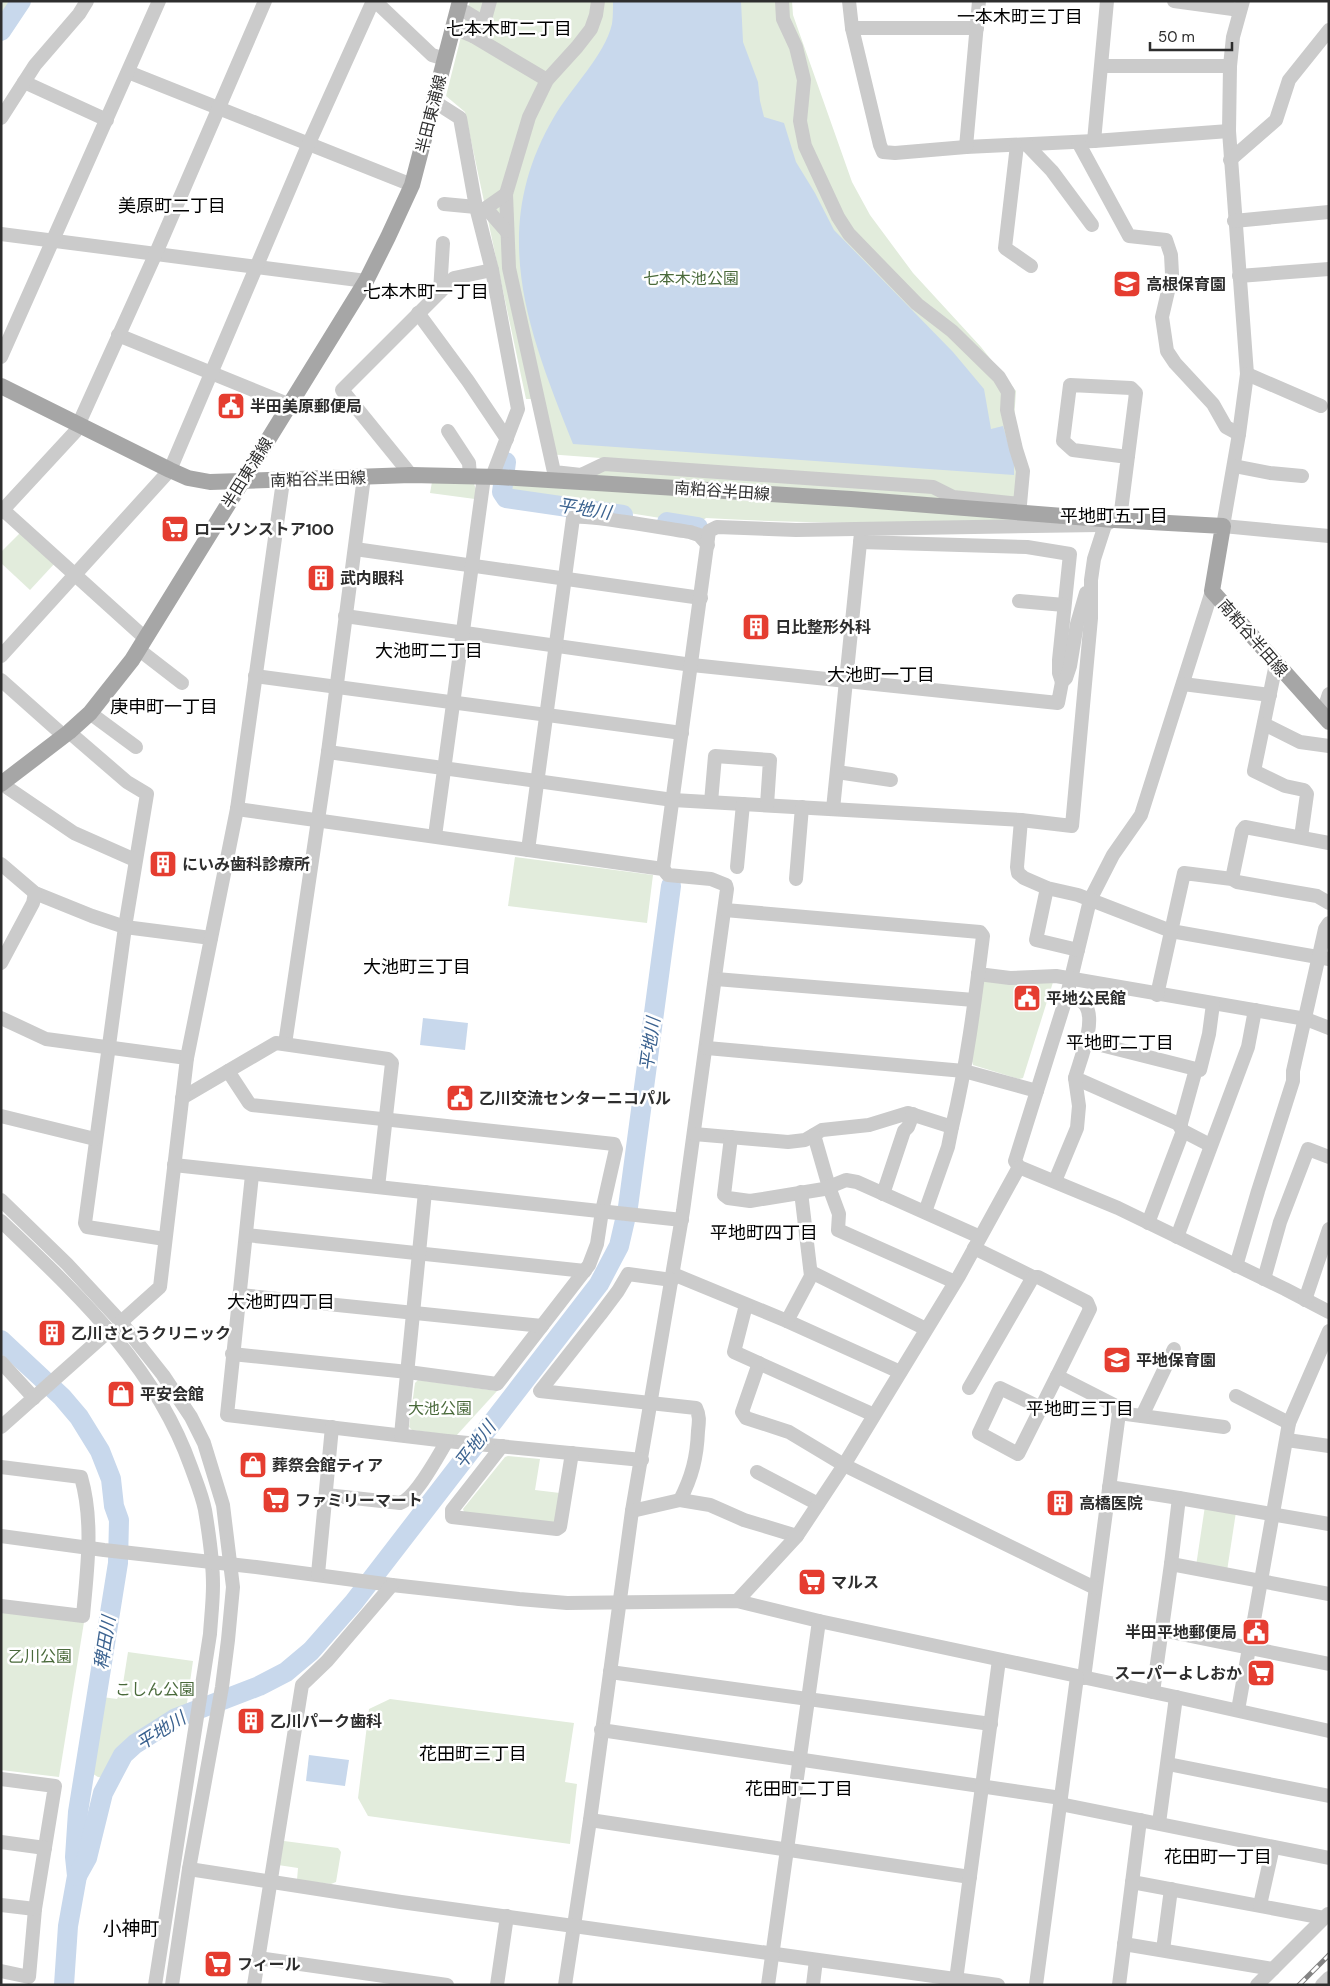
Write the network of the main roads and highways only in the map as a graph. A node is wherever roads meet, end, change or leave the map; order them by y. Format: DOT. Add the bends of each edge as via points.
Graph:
graph roads {
  1 [pos="463,7"];
  2 [pos="1,386"];
  3 [pos="242,481"];
  4 [pos="1325,718"];
  5 [pos="2,784"];
  1 -- 3 [label="main road, 半田東浦線" via="445,59 412,185 366,282"];
  2 -- 3 [label="main road, 南粕谷半田線" via="170,470 199,481"];
  3 -- 4 [label="main road, 南粕谷半田線" via="411,475 491,477 1222,526 1212,591"];
  3 -- 5 [label="main road, 半田東浦線" via="106,695 67,734"];
}
